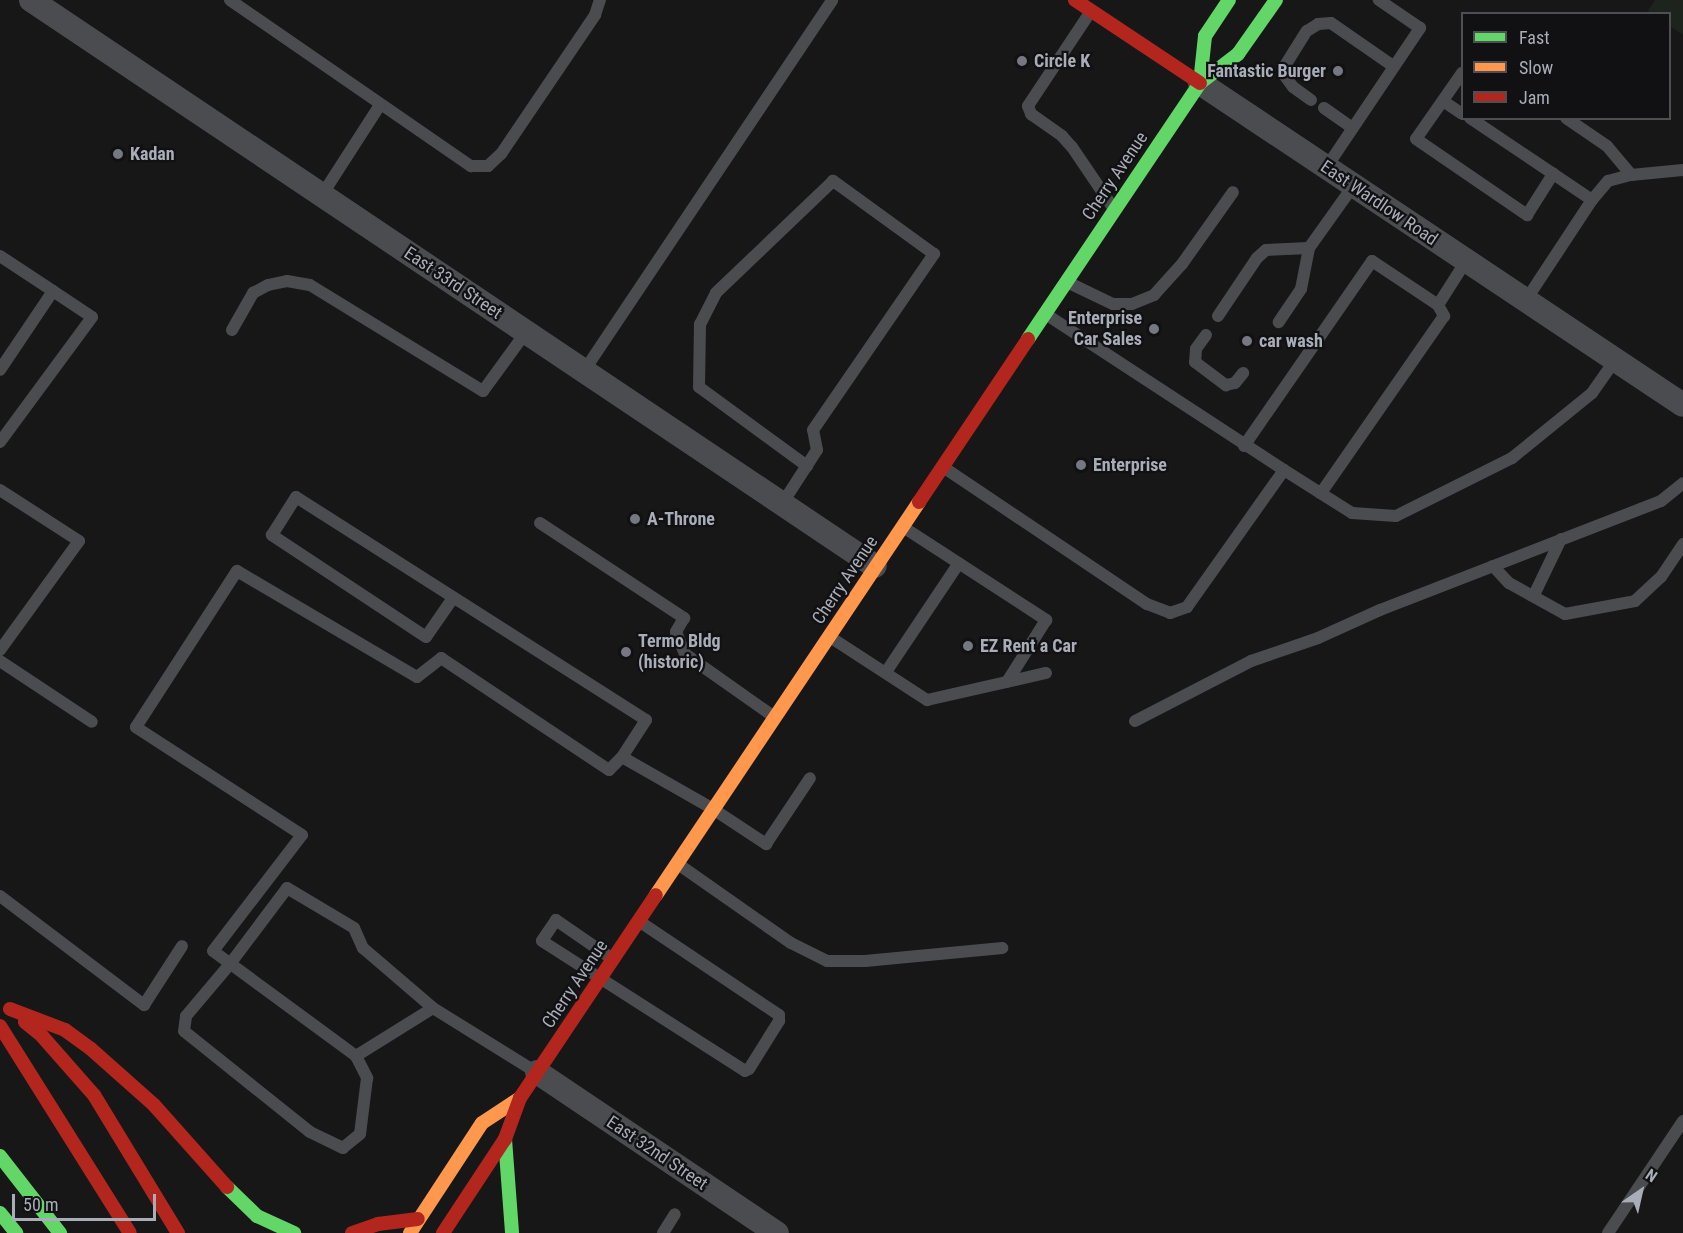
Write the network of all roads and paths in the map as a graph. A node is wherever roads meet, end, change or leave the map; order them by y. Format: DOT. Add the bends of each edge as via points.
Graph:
graph roads {
  1 [pos="33,0"];
  2 [pos="230,0"];
  3 [pos="600,0"];
  4 [pos="832,0"];
  5 [pos="1076,0"];
  6 [pos="1229,0"];
  7 [pos="1276,0"];
  8 [pos="1379,0"];
  9 [pos="1100,11"];
  10 [pos="1393,66"];
  11 [pos="1461,74"];
  12 [pos="1200,83"];
  13 [pos="1311,100"];
  14 [pos="1443,101"];
  15 [pos="380,105"];
  16 [pos="1324,108"];
  17 [pos="1461,113"];
  18 [pos="1473,120"];
  19 [pos="1569,120"];
  20 [pos="1353,128"];
  21 [pos="1326,168"];
  22 [pos="1683,170"];
  23 [pos="1553,174"];
  24 [pos="1630,175"];
  25 [pos="1354,185"];
  26 [pos="1233,192"];
  27 [pos="322,195"];
  28 [pos="1592,200"];
  29 [pos="1115,210"];
  30 [pos="1309,248"];
  31 [pos="0,256"];
  32 [pos="1466,261"];
  33 [pos="1066,282"];
  34 [pos="53,291"];
  35 [pos="1526,300"];
  36 [pos="1438,305"];
  37 [pos="1045,314"];
  38 [pos="1218,316"];
  39 [pos="1279,322"];
  40 [pos="232,330"];
  41 [pos="526,332"];
  42 [pos="1206,335"];
  43 [pos="1615,360"];
  44 [pos="0,370"];
  45 [pos="584,371"];
  46 [pos="1243,373"];
  47 [pos="1683,405"];
  48 [pos="0,442"];
  49 [pos="1244,446"];
  50 [pos="807,466"];
  51 [pos="942,466"];
  52 [pos="1284,470"];
  53 [pos="1683,483"];
  54 [pos="0,490"];
  55 [pos="1321,493"];
  56 [pos="782,504"];
  57 [pos="540,523"];
  58 [pos="902,526"];
  59 [pos="1561,539"];
  60 [pos="1683,544"];
  61 [pos="959,563"];
  62 [pos="875,566"];
  63 [pos="1493,566"];
  64 [pos="1534,595"];
  65 [pos="453,598"];
  66 [pos="829,636"];
  67 [pos="0,650"];
  68 [pos="0,661"];
  69 [pos="886,672"];
  70 [pos="1046,673"];
  71 [pos="1007,682"];
  72 [pos="774,717"];
  73 [pos="1136,721"];
  74 [pos="92,722"];
  75 [pos="622,757"];
  76 [pos="810,778"];
  77 [pos="713,809"];
  78 [pos="677,864"];
  79 [pos="0,896"];
  80 [pos="639,921"];
  81 [pos="182,946"];
  82 [pos="1002,948"];
  83 [pos="613,959"];
  84 [pos="230,964"];
  85 [pos="599,979"];
  86 [pos="5,1005"];
  87 [pos="433,1008"];
  88 [pos="0,1026"];
  89 [pos="356,1056"];
  90 [pos="537,1072"];
  91 [pos="520,1098"];
  92 [pos="1683,1121"];
  93 [pos="505,1139"];
  94 [pos="0,1156"];
  95 [pos="0,1213"];
  96 [pos="675,1214"];
  97 [pos="418,1219"];
  98 [pos="16,1233"];
  99 [pos="60,1233"];
  100 [pos="130,1233"];
  101 [pos="178,1233"];
  102 [pos="294,1233"];
  103 [pos="352,1233"];
  104 [pos="410,1233"];
  105 [pos="442,1233"];
  106 [pos="512,1233"];
  107 [pos="663,1233"];
  108 [pos="777,1233"];
  109 [pos="1608,1233"];
  1 -- 27 [label="street, East 33rd Street"];
  2 -- 15 [label="lane"];
  3 -- 15 [label="lane" via="594,15 501,154 488,166 471,166"];
  4 -- 45 [label="lane"];
  5 -- 9 [label="main road, East Wardlow Road"];
  6 -- 12 [label="main road, Cherry Avenue" via="1205,36"];
  7 -- 12 [label="main road, Cherry Avenue" via="1238,54"];
  8 -- 10 [label="lane" via="1420,27"];
  9 -- 12 [label="main road, East Wardlow Road"];
  9 -- 29 [label="lane" via="1028,106 1031,114 1072,147"];
  10 -- 13 [label="lane" via="1331,23 1318,24 1307,31 1286,64 1285,76"];
  10 -- 20 [label="lane"];
  11 -- 14 [label="lane"];
  12 -- 21 [label="street, East Wardlow Road"];
  12 -- 29 [label="main road, Cherry Avenue"];
  14 -- 17 [label="lane"];
  14 -- 23 [label="lane" via="1416,139 1527,215"];
  15 -- 27 [label="lane"];
  16 -- 20 [label="lane"];
  18 -- 23 [label="lane"];
  19 -- 24 [label="lane" via="1607,146"];
  20 -- 21 [label="lane"];
  21 -- 25 [label="street, East Wardlow Road"];
  22 -- 24 [label="lane"];
  23 -- 28 [label="lane"];
  24 -- 28 [label="lane" via="1608,181"];
  25 -- 30 [label="lane"];
  25 -- 32 [label="street, East Wardlow Road"];
  26 -- 33 [label="lane" via="1182,264 1154,295 1132,304 1113,304"];
  27 -- 41 [label="street, East 33rd Street"];
  28 -- 35 [label="lane"];
  29 -- 33 [label="main road, Cherry Avenue"];
  30 -- 38 [label="lane" via="1266,250"];
  30 -- 39 [label="lane" via="1302,289"];
  31 -- 34 [label="lane"];
  32 -- 35 [label="street, East Wardlow Road"];
  32 -- 36 [label="lane"];
  33 -- 37 [label="main road, Cherry Avenue"];
  34 -- 44 [label="lane"];
  34 -- 48 [label="lane" via="92,317"];
  35 -- 43 [label="street, East Wardlow Road"];
  36 -- 49 [label="lane" via="1372,261"];
  36 -- 55 [label="lane" via="1444,316"];
  37 -- 49 [label="lane"];
  37 -- 51 [label="main road, Cherry Avenue"];
  40 -- 41 [label="lane" via="253,293 288,281 310,285 483,391"];
  41 -- 45 [label="street, East 33rd Street"];
  42 -- 46 [label="lane" via="1196,349 1195,362 1226,385 1235,383"];
  43 -- 47 [label="street, East Wardlow Road"];
  43 -- 55 [label="lane" via="1592,393 1512,458 1396,516 1352,513"];
  45 -- 56 [label="street, East 33rd Street"];
  49 -- 52 [label="lane"];
  50 -- 50 [label="lane" via="817,450 813,430 934,254 833,181 716,293 700,324 699,387"];
  50 -- 56 [label="lane"];
  51 -- 52 [label="lane" via="1147,604 1170,613 1187,608"];
  51 -- 58 [label="main road, Cherry Avenue"];
  52 -- 55 [label="lane"];
  53 -- 59 [label="lane" via="1661,501"];
  54 -- 67 [label="lane" via="79,541"];
  56 -- 62 [label="street, East 33rd Street"];
  57 -- 72 [label="lane" via="684,618 676,632 685,654"];
  58 -- 61 [label="lane"];
  58 -- 62 [label="main road, Cherry Avenue"];
  59 -- 63 [label="lane"];
  59 -- 64 [label="lane"];
  60 -- 64 [label="lane" via="1661,577 1635,601 1565,614"];
  61 -- 69 [label="lane"];
  61 -- 71 [label="lane" via="1046,620"];
  62 -- 66 [label="main road, Cherry Avenue"];
  63 -- 64 [label="lane" via="1509,583"];
  63 -- 73 [label="lane" via="1251,662"];
  65 -- 65 [label="lane" via="296,496 272,535 426,637"];
  65 -- 75 [label="lane" via="646,720"];
  66 -- 69 [label="lane"];
  66 -- 72 [label="main road, Cherry Avenue"];
  68 -- 74 [label="lane"];
  69 -- 71 [label="lane" via="927,700"];
  70 -- 71 [label="lane"];
  72 -- 77 [label="main road, Cherry Avenue"];
  75 -- 77 [label="lane"];
  75 -- 84 [label="lane" via="609,770 441,658 417,677 237,571 136,727 302,835 213,951"];
  76 -- 77 [label="lane" via="766,844"];
  77 -- 78 [label="main road, Cherry Avenue"];
  78 -- 80 [label="main road, Cherry Avenue"];
  78 -- 82 [label="lane" via="791,943 827,961"];
  79 -- 81 [label="lane" via="144,1005"];
  80 -- 83 [label="main road, Cherry Avenue"];
  80 -- 85 [label="lane" via="779,1015 749,1069 745,1071"];
  83 -- 85 [label="main road, Cherry Avenue"];
  83 -- 85 [label="lane" via="556,920 542,941"];
  84 -- 87 [label="lane" via="287,888 354,928 363,948"];
  84 -- 89 [label="lane"];
  84 -- 89 [label="lane" via="186,1016 184,1031 310,1132 343,1148 360,1134 367,1078"];
  85 -- 90 [label="main road, Cherry Avenue"];
  86 -- 101 [label="main road" via="42,1036 94,1095"];
  86 -- 102 [label="main road" via="65,1030 90,1049 154,1105 241,1203 265,1221"];
  87 -- 89 [label="lane"];
  87 -- 90 [label="lane"];
  88 -- 100 [label="main road"];
  90 -- 91 [label="main road, Cherry Avenue"];
  90 -- 108 [label="street, East 32nd Street"];
  91 -- 93 [label="main road, Cherry Avenue"];
  91 -- 97 [label="main road, Cherry Avenue" via="482,1123"];
  92 -- 109 [label="lane"];
  93 -- 105 [label="main road, Cherry Avenue"];
  93 -- 106 [label="main road"];
  94 -- 99 [label="main road"];
  95 -- 98 [label="main road"];
  96 -- 107 [label="lane"];
  97 -- 103 [label="main road" via="378,1224"];
  97 -- 104 [label="main road, Cherry Avenue"];
}
